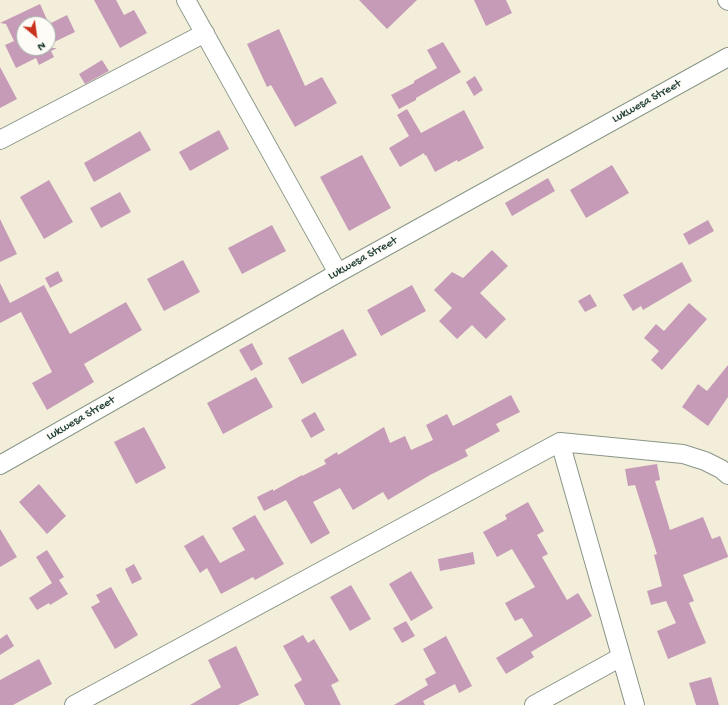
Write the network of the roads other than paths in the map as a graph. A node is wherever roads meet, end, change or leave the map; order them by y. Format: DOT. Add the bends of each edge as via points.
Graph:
graph roads {
  1 [pos="186,0"];
  2 [pos="205,33"];
  3 [pos="728,57"];
  4 [pos="0,140"];
  5 [pos="338,273"];
  6 [pos="560,442"];
  7 [pos="0,465"];
  8 [pos="728,475"];
  9 [pos="621,657"];
  10 [pos="74,705"];
  11 [pos="534,705"];
  12 [pos="635,705"];
  1 -- 2 [label="street"];
  2 -- 4 [label="street"];
  2 -- 5 [label="street"];
  3 -- 5 [label="street, Lukwesa Street"];
  5 -- 7 [label="street, Lukwesa Street"];
  6 -- 8 [label="street" via="683,454 705,461"];
  6 -- 9 [label="street"];
  6 -- 10 [label="street"];
  9 -- 11 [label="street"];
  9 -- 12 [label="street"];
}
